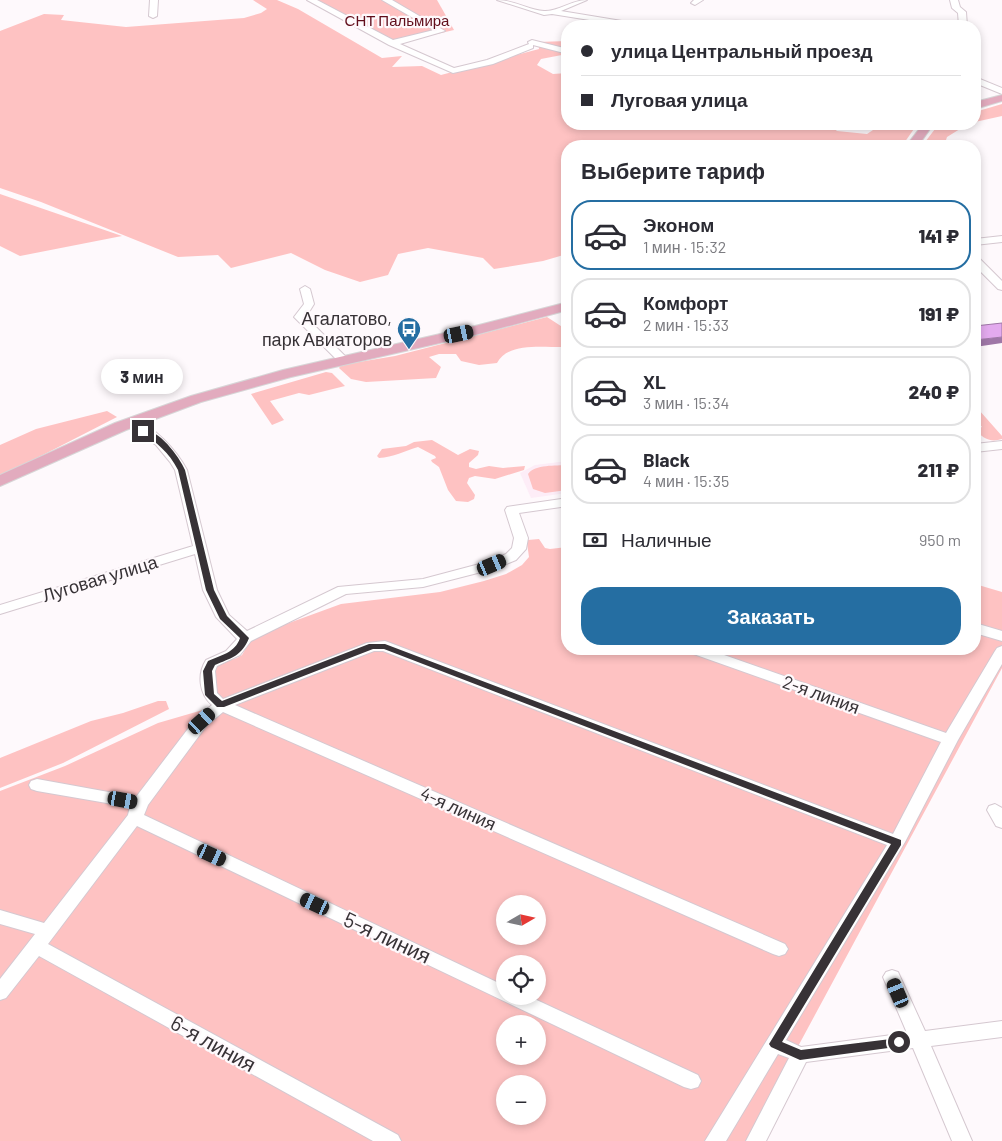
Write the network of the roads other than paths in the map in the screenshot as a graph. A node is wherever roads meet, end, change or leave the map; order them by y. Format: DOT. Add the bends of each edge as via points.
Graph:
graph roads {
  1 [pos="154,0"];
  2 [pos="311,0"];
  3 [pos="386,0"];
  4 [pos="502,0"];
  5 [pos="583,0"];
  6 [pos="954,0"];
  7 [pos="552,12"];
  8 [pos="153,16"];
  9 [pos="602,20"];
  10 [pos="963,20"];
  11 [pos="392,43"];
  12 [pos="561,50"];
  13 [pos="981,82"];
  14 [pos="1002,91"];
  15 [pos="1002,98"];
  16 [pos="981,104"];
  17 [pos="1002,239"];
  18 [pos="981,241"];
  19 [pos="981,266"];
  20 [pos="1002,287"];
  21 [pos="305,289"];
  22 [pos="561,308"];
  23 [pos="342,359"];
  24 [pos="141,419"];
  25 [pos="1002,445"];
  26 [pos="981,447"];
  27 [pos="0,481"];
  28 [pos="561,503"];
  29 [pos="201,548"];
  30 [pos="0,610"];
  31 [pos="981,630"];
  32 [pos="1002,636"];
  33 [pos="244,638"];
  34 [pos="1002,651"];
  35 [pos="709,655"];
  36 [pos="221,705"];
  37 [pos="950,740"];
  38 [pos="37,785"];
  39 [pos="138,810"];
  40 [pos="897,842"];
  41 [pos="0,917"];
  42 [pos="48,931"];
  43 [pos="36,946"];
  44 [pos="779,949"];
  45 [pos="892,977"];
  46 [pos="496,990"];
  47 [pos="0,993"];
  48 [pos="529,1005"];
  49 [pos="1002,1029"];
  50 [pos="919,1040"];
  51 [pos="775,1044"];
  52 [pos="800,1055"];
  53 [pos="691,1082"];
  54 [pos="391,1141"];
  55 [pos="715,1141"];
  56 [pos="756,1141"];
  57 [pos="962,1141"];
  1 -- 8 [label="street"];
  2 -- 11 [label="street"];
  3 -- 11 [label="street" via="440,31"];
  4 -- 7 [label="street" via="544,13"];
  5 -- 7 [label="street"];
  6 -- 10 [label="street" via="956,8 962,12"];
  7 -- 9 [label="street"];
  11 -- 12 [label="street" via="453,71 490,62 531,44"];
  13 -- 14 [label="street"];
  15 -- 16 [label="main road"];
  17 -- 18 [label="street"];
  19 -- 20 [label="street"];
  21 -- 23 [label="street" via="309,304 300,317"];
  22 -- 23 [label="main road"];
  23 -- 24 [label="main road" via="198,398"];
  24 -- 27 [label="main road"];
  24 -- 29 [label="street" via="176,459"];
  25 -- 26 [label="street"];
  28 -- 33 [label="street" via="512,510 521,538 519,549 511,557 423,583 343,590"];
  29 -- 30 [label="street, Луговая улица"];
  29 -- 33 [label="street" via="216,604 223,617"];
  31 -- 32 [label="street"];
  33 -- 36 [label="street" via="234,654 211,663 208,671 210,695"];
  34 -- 37 [label="street"];
  35 -- 37 [label="street, 2-я линия"];
  36 -- 39 [label="street" via="202,721"];
  36 -- 40 [label="street" via="372,646 385,646"];
  36 -- 44 [label="street, 4-я линия"];
  37 -- 40 [label="street"];
  38 -- 39 [label="street, 5-я линия"];
  39 -- 42 [label="street"];
  39 -- 46 [label="street, 5-я линия" via="142,822"];
  40 -- 51 [label="street"];
  41 -- 42 [label="street"];
  42 -- 43 [label="street"];
  43 -- 47 [label="street"];
  43 -- 54 [label="street, 6-я линия"];
  45 -- 50 [label="street"];
  48 -- 53 [label="street"];
  49 -- 50 [label="street"];
  50 -- 52 [label="street"];
  50 -- 57 [label="street"];
  51 -- 52 [label="street"];
  51 -- 55 [label="street"];
  52 -- 56 [label="street"];
}
